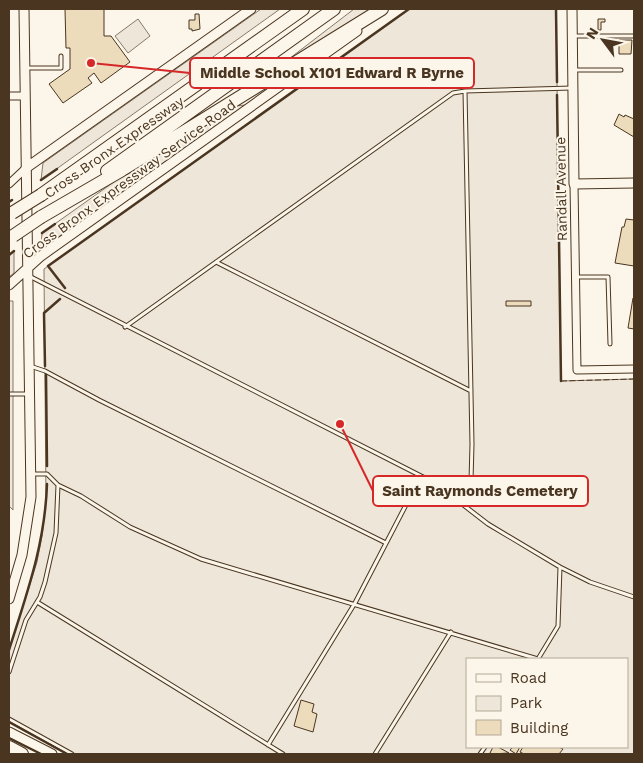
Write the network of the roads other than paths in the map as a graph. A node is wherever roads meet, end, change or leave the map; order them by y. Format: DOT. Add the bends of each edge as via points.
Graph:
graph roads {
  1 [pos="24,9"];
  2 [pos="251,9"];
  3 [pos="298,9"];
  4 [pos="303,9"];
  5 [pos="334,9"];
  6 [pos="382,9"];
  7 [pos="388,9"];
  8 [pos="572,9"];
  9 [pos="271,31"];
  10 [pos="572,36"];
  11 [pos="634,36"];
  12 [pos="61,56"];
  13 [pos="25,68"];
  14 [pos="573,70"];
  15 [pos="621,70"];
  16 [pos="573,88"];
  17 [pos="465,90"];
  18 [pos="9,96"];
  19 [pos="25,96"];
  20 [pos="26,168"];
  21 [pos="634,183"];
  22 [pos="9,184"];
  23 [pos="574,184"];
  24 [pos="11,214"];
  25 [pos="41,217"];
  26 [pos="11,238"];
  27 [pos="216,262"];
  28 [pos="28,272"];
  29 [pos="575,277"];
  30 [pos="9,285"];
  31 [pos="126,327"];
  32 [pos="610,344"];
  33 [pos="29,365"];
  34 [pos="634,369"];
  35 [pos="471,391"];
  36 [pos="9,394"];
  37 [pos="29,394"];
  38 [pos="31,474"];
  39 [pos="421,476"];
  40 [pos="58,485"];
  41 [pos="465,506"];
  42 [pos="386,543"];
  43 [pos="560,567"];
  44 [pos="634,597"];
  45 [pos="9,598"];
  46 [pos="37,602"];
  47 [pos="355,603"];
  48 [pos="450,632"];
  49 [pos="535,658"];
  50 [pos="539,658"];
  51 [pos="9,672"];
  52 [pos="9,719"];
  53 [pos="10,733"];
  54 [pos="268,745"];
  55 [pos="9,747"];
  56 [pos="22,754"];
  57 [pos="52,754"];
  58 [pos="72,754"];
  59 [pos="283,754"];
  60 [pos="375,754"];
  1 -- 13 [label="street"];
  2 -- 20 [label="street"];
  3 -- 9 [label="highway"];
  4 -- 9 [label="highway, Cross Bronx Expressway"];
  5 -- 25 [label="highway, Cross Bronx Expressway"];
  6 -- 25 [label="highway"];
  7 -- 28 [label="street, Cross Bronx Expressway Service Road" via="41,256"];
  8 -- 10 [label="street, Randall Avenue"];
  9 -- 24 [label="highway, Cross Bronx Expressway, bridge"];
  10 -- 11 [label="lane"];
  10 -- 14 [label="street, Randall Avenue"];
  12 -- 13 [label="lane" via="61,68"];
  13 -- 19 [label="street"];
  14 -- 15 [label="lane"];
  14 -- 16 [label="street, Randall Avenue"];
  16 -- 17 [label="lane"];
  16 -- 23 [label="street, Randall Avenue"];
  17 -- 27 [label="lane" via="442,100"];
  17 -- 35 [label="lane"];
  18 -- 19 [label="street"];
  19 -- 20 [label="street"];
  20 -- 22 [label="street"];
  20 -- 28 [label="street"];
  21 -- 23 [label="street"];
  23 -- 29 [label="street, Randall Avenue"];
  25 -- 26 [label="highway, Cross Bronx Expressway, bridge"];
  27 -- 31 [label="lane"];
  27 -- 35 [label="lane"];
  28 -- 30 [label="street, Cross Bronx Expressway Service Road"];
  28 -- 31 [label="lane"];
  28 -- 33 [label="street"];
  29 -- 32 [label="lane" via="608,277"];
  29 -- 34 [label="street, Randall Avenue" via="577,370"];
  31 -- 39 [label="lane"];
  33 -- 37 [label="street"];
  33 -- 42 [label="lane"];
  35 -- 41 [label="lane" via="471,481"];
  36 -- 37 [label="lane"];
  37 -- 38 [label="street"];
  38 -- 40 [label="lane" via="47,474"];
  38 -- 45 [label="street" via="26,536"];
  39 -- 41 [label="lane"];
  39 -- 42 [label="lane"];
  40 -- 46 [label="lane" via="56,533 46,582"];
  40 -- 47 [label="lane" via="130,527 201,559"];
  41 -- 43 [label="lane" via="488,524"];
  42 -- 47 [label="lane"];
  43 -- 44 [label="lane" via="590,582"];
  43 -- 50 [label="lane" via="558,626"];
  46 -- 51 [label="lane" via="28,616"];
  46 -- 54 [label="lane"];
  47 -- 48 [label="lane"];
  47 -- 54 [label="lane"];
  48 -- 49 [label="lane"];
  48 -- 60 [label="lane"];
  52 -- 58 [label="lane"];
  53 -- 57 [label="street"];
  54 -- 59 [label="lane"];
  55 -- 56 [label="highway"];
}
